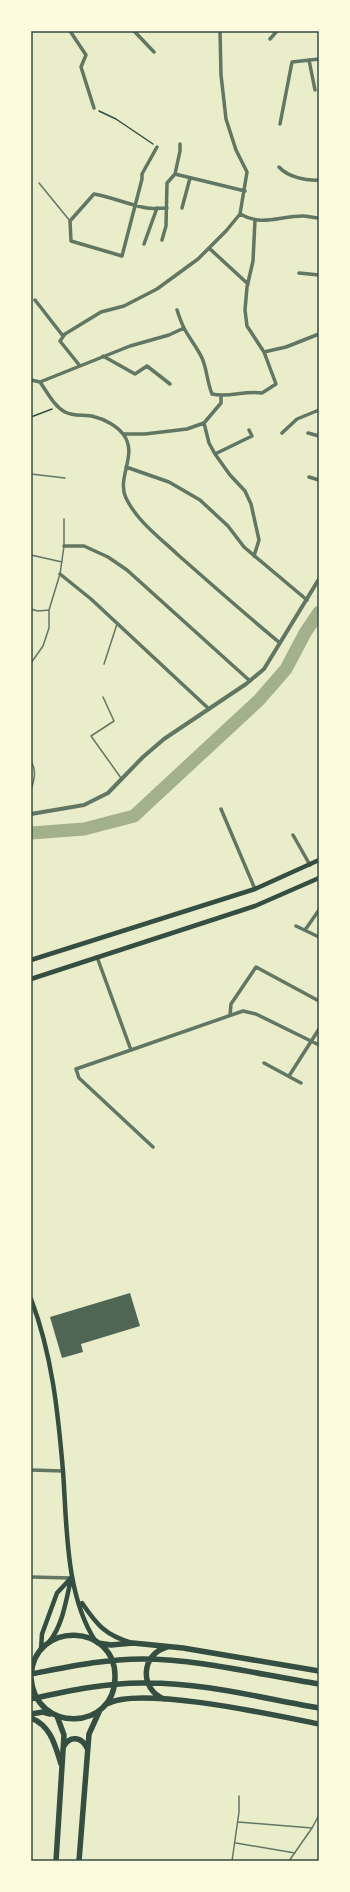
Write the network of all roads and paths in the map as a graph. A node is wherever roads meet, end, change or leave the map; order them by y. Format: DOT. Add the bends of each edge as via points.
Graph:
graph roads {
  1 [pos="70,31"];
  2 [pos="134,31"];
  3 [pos="220,31"];
  4 [pos="278,31"];
  5 [pos="270,39"];
  6 [pos="154,52"];
  7 [pos="319,59"];
  8 [pos="309,60"];
  9 [pos="315,90"];
  10 [pos="94,108"];
  11 [pos="280,124"];
  12 [pos="180,144"];
  13 [pos="157,146"];
  14 [pos="279,167"];
  15 [pos="175,174"];
  16 [pos="190,178"];
  17 [pos="319,180"];
  18 [pos="39,183"];
  19 [pos="245,191"];
  20 [pos="135,204"];
  21 [pos="157,208"];
  22 [pos="167,208"];
  23 [pos="182,208"];
  24 [pos="240,214"];
  25 [pos="319,218"];
  26 [pos="255,220"];
  27 [pos="70,221"];
  28 [pos="162,240"];
  29 [pos="144,244"];
  30 [pos="209,248"];
  31 [pos="299,273"];
  32 [pos="319,275"];
  33 [pos="248,284"];
  34 [pos="35,300"];
  35 [pos="177,310"];
  36 [pos="184,328"];
  37 [pos="319,334"];
  38 [pos="63,336"];
  39 [pos="264,352"];
  40 [pos="104,356"];
  41 [pos="80,366"];
  42 [pos="31,380"];
  43 [pos="40,382"];
  44 [pos="170,384"];
  45 [pos="221,396"];
  46 [pos="60,407"];
  47 [pos="319,410"];
  48 [pos="31,417"];
  49 [pos="204,423"];
  50 [pos="249,430"];
  51 [pos="308,433"];
  52 [pos="124,434"];
  53 [pos="282,434"];
  54 [pos="319,436"];
  55 [pos="215,454"];
  56 [pos="126,467"];
  57 [pos="31,474"];
  58 [pos="309,477"];
  59 [pos="65,478"];
  60 [pos="319,480"];
  61 [pos="64,520"];
  62 [pos="64,546"];
  63 [pos="31,555"];
  64 [pos="254,556"];
  65 [pos="62,562"];
  66 [pos="60,574"];
  67 [pos="319,579"];
  68 [pos="307,600"];
  69 [pos="31,608"];
  70 [pos="48,610"];
  71 [pos="117,623"];
  72 [pos="280,643"];
  73 [pos="31,663"];
  74 [pos="104,664"];
  75 [pos="250,681"];
  76 [pos="103,697"];
  77 [pos="208,709"];
  78 [pos="31,761"];
  79 [pos="122,780"];
  80 [pos="31,791"];
  81 [pos="221,809"];
  82 [pos="31,814"];
  83 [pos="292,835"];
  84 [pos="319,860"];
  85 [pos="310,865"];
  86 [pos="319,878"];
  87 [pos="255,889"];
  88 [pos="319,910"];
  89 [pos="296,926"];
  90 [pos="305,930"];
  91 [pos="319,937"];
  92 [pos="97,956"];
  93 [pos="31,960"];
  94 [pos="31,979"];
  95 [pos="319,1001"];
  96 [pos="230,1015"];
  97 [pos="319,1029"];
  98 [pos="311,1041"];
  99 [pos="319,1045"];
  100 [pos="131,1050"];
  101 [pos="264,1063"];
  102 [pos="289,1076"];
  103 [pos="301,1083"];
  104 [pos="153,1147"];
  105 [pos="32,1302"];
  106 [pos="31,1470"];
  107 [pos="63,1471"];
  108 [pos="31,1576"];
  109 [pos="71,1578"];
  110 [pos="78,1597"];
  111 [pos="97,1642"];
  112 [pos="48,1643"];
  113 [pos="136,1644"];
  114 [pos="171,1647"];
  115 [pos="40,1650"];
  116 [pos="31,1661"];
  117 [pos="319,1671"];
  118 [pos="31,1676"];
  119 [pos="319,1684"];
  120 [pos="31,1698"];
  121 [pos="168,1700"];
  122 [pos="103,1707"];
  123 [pos="319,1708"];
  124 [pos="31,1714"];
  125 [pos="56,1716"];
  126 [pos="31,1718"];
  127 [pos="319,1724"];
  128 [pos="63,1749"];
  129 [pos="88,1750"];
  130 [pos="62,1768"];
  131 [pos="239,1796"];
  132 [pos="319,1815"];
  133 [pos="238,1822"];
  134 [pos="312,1828"];
  135 [pos="236,1843"];
  136 [pos="295,1853"];
  137 [pos="56,1861"];
  138 [pos="79,1861"];
  139 [pos="232,1861"];
  140 [pos="289,1861"];
  1 -- 10 [label="street" via="86,55 81,67"];
  2 -- 6 [label="street"];
  3 -- 19 [label="street" via="226,119 236,150 247,172"];
  4 -- 5 [label="street"];
  7 -- 8 [label="street"];
  8 -- 9 [label="street"];
  8 -- 11 [label="street" via="292,62"];
  10 -- 13 [label="path"];
  12 -- 15 [label="street"];
  13 -- 20 [label="street" via="142,174"];
  14 -- 17 [label="street" via="283,172 299,178"];
  15 -- 16 [label="street"];
  15 -- 22 [label="street" via="167,183"];
  16 -- 19 [label="street"];
  16 -- 23 [label="street"];
  18 -- 27 [label="lane"];
  19 -- 24 [label="street"];
  20 -- 21 [label="street"];
  20 -- 27 [label="street" via="94,194"];
  20 -- 27 [label="street" via="122,256 71,241"];
  21 -- 22 [label="street"];
  21 -- 29 [label="street"];
  22 -- 28 [label="street"];
  24 -- 26 [label="street"];
  24 -- 30 [label="street"];
  25 -- 26 [label="street" via="302,216"];
  26 -- 33 [label="street" via="253,261"];
  30 -- 33 [label="street"];
  30 -- 38 [label="street" via="157,289 124,306 101,312"];
  31 -- 32 [label="street"];
  33 -- 39 [label="street" via="245,310 247,326"];
  34 -- 38 [label="street"];
  35 -- 36 [label="street"];
  36 -- 40 [label="street"];
  36 -- 45 [label="street" via="203,359 212,394"];
  37 -- 39 [label="street" via="286,347"];
  38 -- 41 [label="street" via="60,341"];
  39 -- 45 [label="street" via="276,384 262,393 250,391"];
  40 -- 41 [label="street"];
  40 -- 44 [label="street" via="135,374 147,366"];
  41 -- 43 [label="street"];
  42 -- 43 [label="street"];
  43 -- 46 [label="street"];
  45 -- 49 [label="street" via="221,403"];
  46 -- 48 [label="path"];
  46 -- 52 [label="street" via="65,412 95,417 113,425"];
  47 -- 53 [label="street" via="297,419"];
  49 -- 52 [label="street" via="188,429"];
  49 -- 55 [label="street"];
  50 -- 55 [label="street" via="252,436"];
  51 -- 54 [label="street"];
  52 -- 56 [label="street" via="129,448"];
  55 -- 64 [label="street" via="245,491 251,504 259,540"];
  56 -- 64 [label="street" via="169,482 200,500 228,526 244,548"];
  56 -- 72 [label="street" via="123,481 125,497 136,515 220,594"];
  57 -- 59 [label="lane"];
  58 -- 60 [label="street"];
  61 -- 62 [label="lane"];
  62 -- 65 [label="lane"];
  62 -- 75 [label="street" via="84,546 108,557 127,570"];
  63 -- 65 [label="lane"];
  64 -- 68 [label="street"];
  65 -- 66 [label="lane"];
  66 -- 70 [label="lane"];
  66 -- 71 [label="street"];
  67 -- 68 [label="street"];
  68 -- 72 [label="street"];
  69 -- 70 [label="lane" via="38,611"];
  70 -- 73 [label="lane" via="49,628 43,646"];
  71 -- 74 [label="lane"];
  71 -- 77 [label="street"];
  72 -- 75 [label="street" via="264,669"];
  75 -- 77 [label="street"];
  76 -- 79 [label="lane" via="114,721 91,736"];
  77 -- 79 [label="street" via="164,739"];
  78 -- 80 [label="lane" via="35,775"];
  79 -- 82 [label="street" via="108,793 84,805"];
  81 -- 87 [label="street"];
  83 -- 85 [label="street"];
  84 -- 85 [label="main road"];
  85 -- 87 [label="main road"];
  86 -- 92 [label="main road" via="254,906"];
  87 -- 93 [label="main road"];
  88 -- 90 [label="street"];
  89 -- 90 [label="street"];
  90 -- 91 [label="street"];
  92 -- 94 [label="main road"];
  92 -- 100 [label="street"];
  95 -- 96 [label="street" via="256,966 231,1004"];
  96 -- 98 [label="street" via="243,1011 252,1012"];
  96 -- 100 [label="street"];
  97 -- 98 [label="street"];
  98 -- 99 [label="street"];
  98 -- 102 [label="street"];
  100 -- 104 [label="street" via="76,1069 80,1078"];
  101 -- 102 [label="street"];
  102 -- 103 [label="street"];
  105 -- 107 [label="main road" via="41,1325 55,1390"];
  106 -- 107 [label="street"];
  107 -- 109 [label="main road"];
  108 -- 109 [label="street"];
  109 -- 110 [label="main road"];
  109 -- 112 [label="main road" via="55,1634"];
  109 -- 115 [label="main road" via="57,1593 41,1635"];
  110 -- 111 [label="main road" via="89,1630"];
  110 -- 113 [label="main road" via="97,1625 110,1634"];
  111 -- 112 [label="highway" via="83,1636 71,1635 59,1637"];
  111 -- 113 [label="highway"];
  111 -- 122 [label="highway" via="111,1658 116,1675 112,1693"];
  112 -- 115 [label="highway"];
  113 -- 114 [label="highway"];
  114 -- 117 [label="highway"];
  114 -- 121 [label="highway" via="160,1649 153,1654 146,1672 152,1690"];
  115 -- 116 [label="highway"];
  115 -- 118 [label="highway" via="34,1661"];
  118 -- 119 [label="highway" via="96,1662 160,1660 187,1662"];
  118 -- 125 [label="highway" via="33,1691 39,1701 45,1709"];
  120 -- 123 [label="highway" via="103,1685 154,1683 195,1686"];
  121 -- 122 [label="highway" via="116,1701"];
  121 -- 127 [label="highway" via="208,1704"];
  122 -- 125 [label="highway" via="81,1719"];
  122 -- 129 [label="highway" via="90,1729"];
  124 -- 125 [label="highway" via="45,1712"];
  125 -- 128 [label="highway" via="63,1732"];
  126 -- 130 [label="highway" via="49,1732"];
  128 -- 129 [label="highway" via="68,1740 77,1738 84,1742"];
  128 -- 130 [label="highway"];
  129 -- 138 [label="highway"];
  130 -- 137 [label="highway"];
  131 -- 133 [label="lane"];
  132 -- 134 [label="lane"];
  133 -- 134 [label="lane"];
  133 -- 135 [label="lane"];
  134 -- 136 [label="lane"];
  135 -- 136 [label="lane"];
  135 -- 139 [label="lane"];
  136 -- 140 [label="lane"];
}
